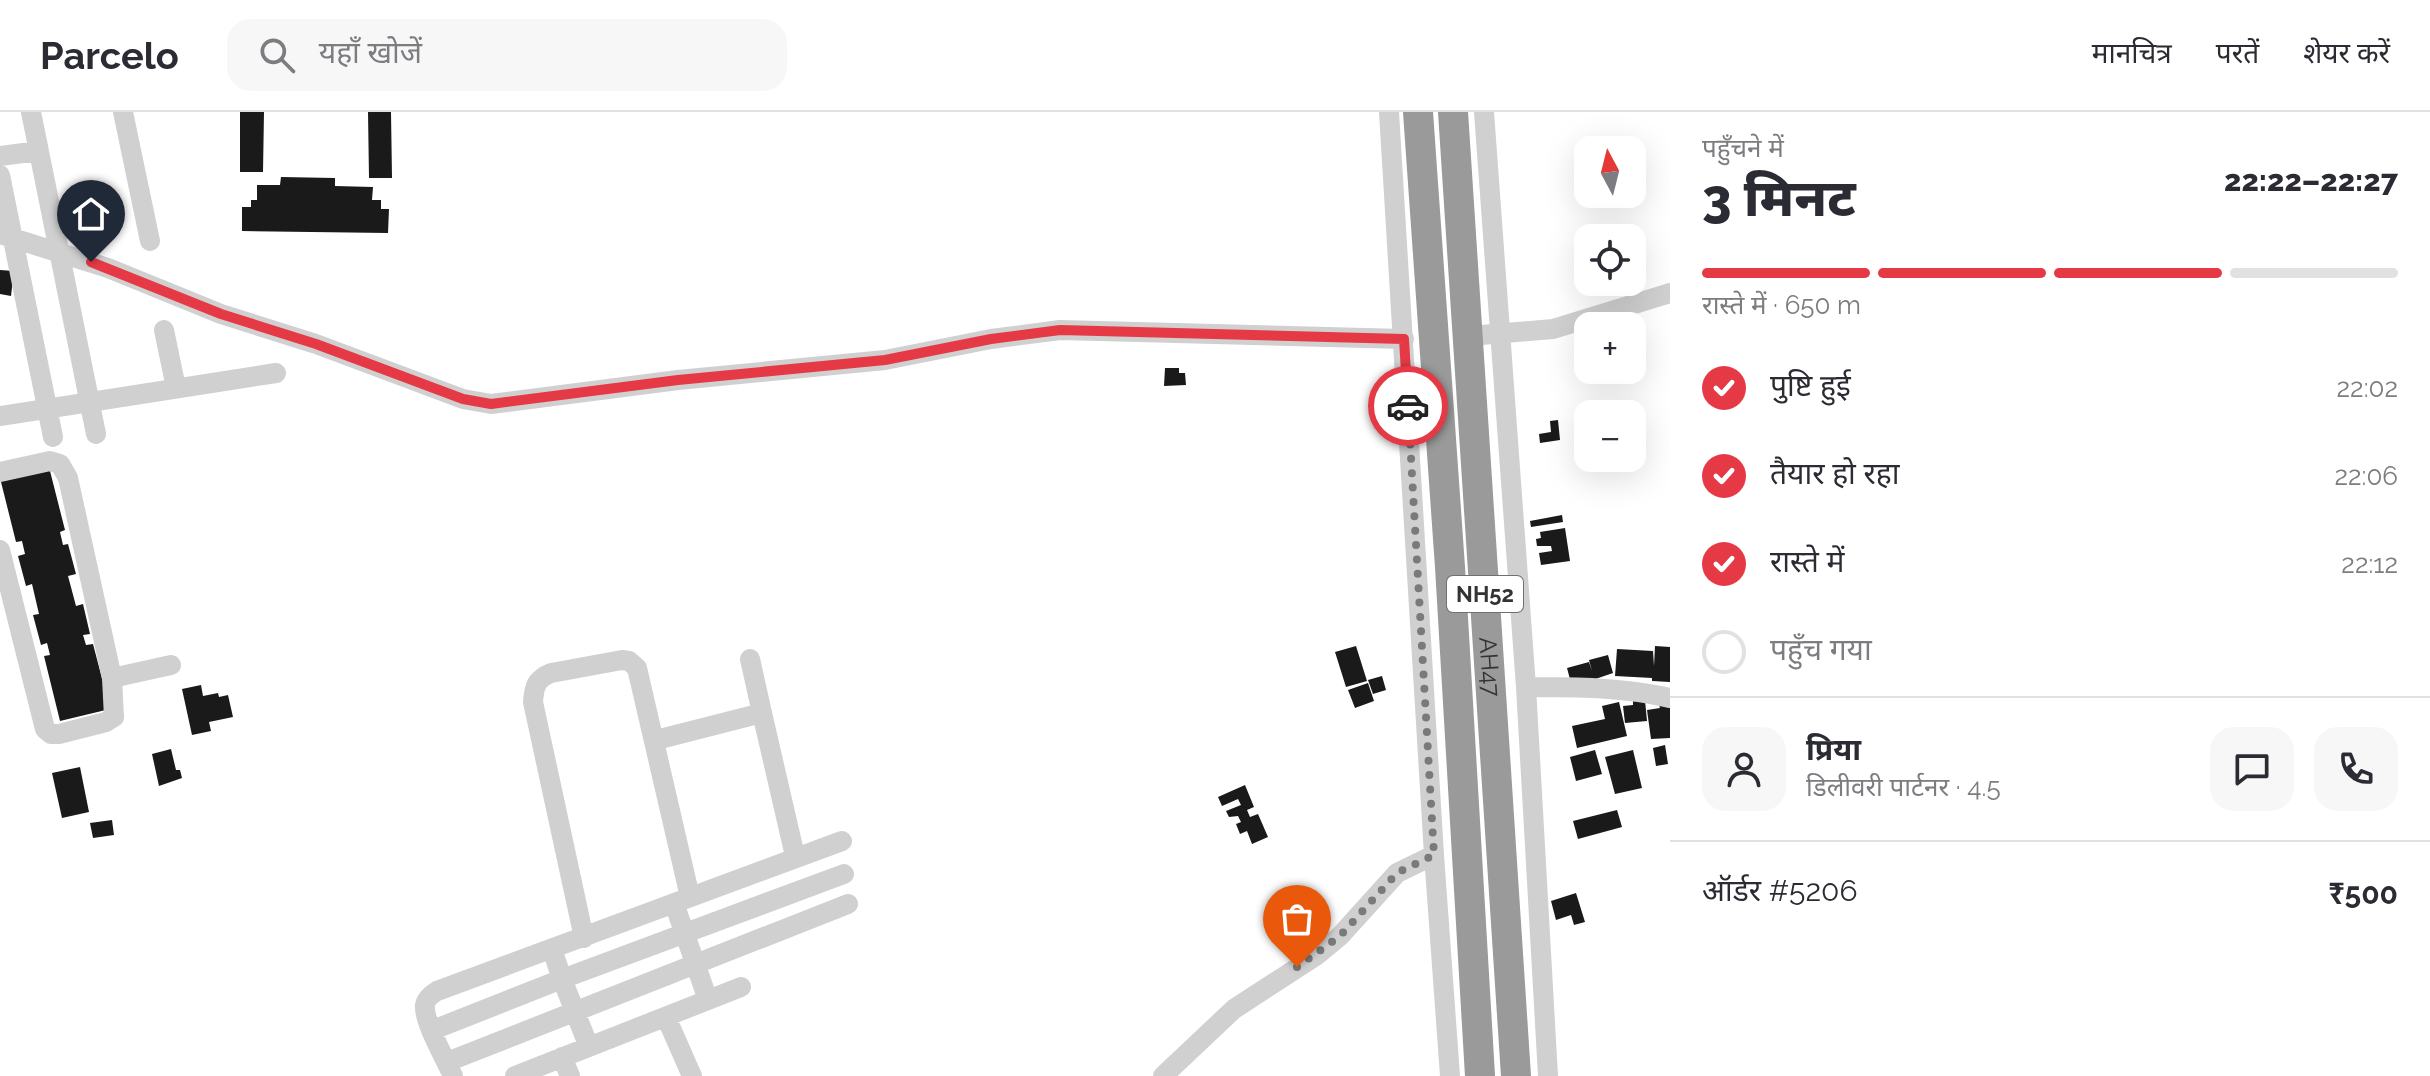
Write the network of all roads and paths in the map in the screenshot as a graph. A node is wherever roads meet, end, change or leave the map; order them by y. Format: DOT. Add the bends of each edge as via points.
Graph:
graph roads {
  1 [pos="31,112"];
  2 [pos="123,112"];
  3 [pos="1389,112"];
  4 [pos="1418,112"];
  5 [pos="1453,112"];
  6 [pos="1484,112"];
  7 [pos="38,151"];
  8 [pos="0,156"];
  9 [pos="0,175"];
  10 [pos="6,236"];
  11 [pos="150,241"];
  12 [pos="58,251"];
  13 [pos="1670,293"];
  14 [pos="164,330"];
  15 [pos="1484,336"];
  16 [pos="1404,339"];
  17 [pos="276,373"];
  18 [pos="176,388"];
  19 [pos="89,401"];
  20 [pos="47,408"];
  21 [pos="0,416"];
  22 [pos="96,434"];
  23 [pos="53,437"];
  24 [pos="0,472"];
  25 [pos="0,550"];
  26 [pos="750,659"];
  27 [pos="171,665"];
  28 [pos="112,678"];
  29 [pos="1526,687"];
  30 [pos="1670,698"];
  31 [pos="762,713"];
  32 [pos="656,740"];
  33 [pos="842,841"];
  34 [pos="1434,855"];
  35 [pos="795,856"];
  36 [pos="844,874"];
  37 [pos="682,900"];
  38 [pos="848,904"];
  39 [pos="683,934"];
  40 [pos="584,938"];
  41 [pos="552,949"];
  42 [pos="694,965"];
  43 [pos="562,979"];
  44 [pos="741,987"];
  45 [pos="708,1000"];
  46 [pos="576,1011"];
  47 [pos="666,1017"];
  48 [pos="433,1030"];
  49 [pos="589,1047"];
  50 [pos="566,1067"];
  51 [pos="450,1069"];
  52 [pos="515,1076"];
  53 [pos="692,1076"];
  54 [pos="1163,1076"];
  55 [pos="1450,1076"];
  56 [pos="1480,1076"];
  57 [pos="1516,1076"];
  58 [pos="1548,1076"];
  1 -- 7 [label="street"];
  2 -- 11 [label="street"];
  3 -- 16 [label="street"];
  4 -- 56 [label="highway, AH47 / NH52"];
  5 -- 15 [label="highway, AH47 / NH52"];
  6 -- 15 [label="street"];
  7 -- 8 [label="street"];
  7 -- 12 [label="street"];
  9 -- 10 [label="street"];
  10 -- 12 [label="street"];
  10 -- 20 [label="street"];
  12 -- 16 [label="street" via="221,314 463,399 491,404 885,360 1060,330"];
  12 -- 19 [label="street"];
  13 -- 15 [label="street" via="1584,322"];
  14 -- 18 [label="street"];
  15 -- 29 [label="street"];
  15 -- 57 [label="highway, AH47 / NH52" via="1499,844"];
  16 -- 34 [label="street"];
  17 -- 18 [label="street"];
  18 -- 19 [label="street"];
  19 -- 20 [label="street"];
  19 -- 22 [label="street"];
  20 -- 21 [label="street"];
  20 -- 23 [label="street"];
  24 -- 28 [label="street" via="50,461 60,464 68,478"];
  25 -- 28 [label="street" via="45,729 59,734 114,717"];
  26 -- 31 [label="street"];
  27 -- 28 [label="street"];
  29 -- 30 [label="street" via="1615,689"];
  29 -- 58 [label="street"];
  31 -- 32 [label="street"];
  31 -- 35 [label="street"];
  32 -- 37 [label="street"];
  32 -- 40 [label="street" via="639,671 629,661 551,673 534,687"];
  33 -- 35 [label="street"];
  34 -- 54 [label="street" via="1397,873 1340,936 1234,1009"];
  34 -- 55 [label="street"];
  35 -- 37 [label="street"];
  36 -- 39 [label="street"];
  37 -- 39 [label="street"];
  37 -- 40 [label="street"];
  38 -- 42 [label="street"];
  39 -- 42 [label="street"];
  39 -- 43 [label="street"];
  40 -- 41 [label="street"];
  41 -- 43 [label="street"];
  41 -- 48 [label="street" via="429,996 425,1004"];
  42 -- 45 [label="street"];
  42 -- 46 [label="street"];
  43 -- 46 [label="street"];
  43 -- 48 [label="street"];
  44 -- 45 [label="street"];
  45 -- 47 [label="street"];
  46 -- 49 [label="street"];
  46 -- 51 [label="street"];
  47 -- 49 [label="street"];
  47 -- 53 [label="street"];
  48 -- 51 [label="street"];
  49 -- 50 [label="street"];
  50 -- 52 [label="street"];
}
